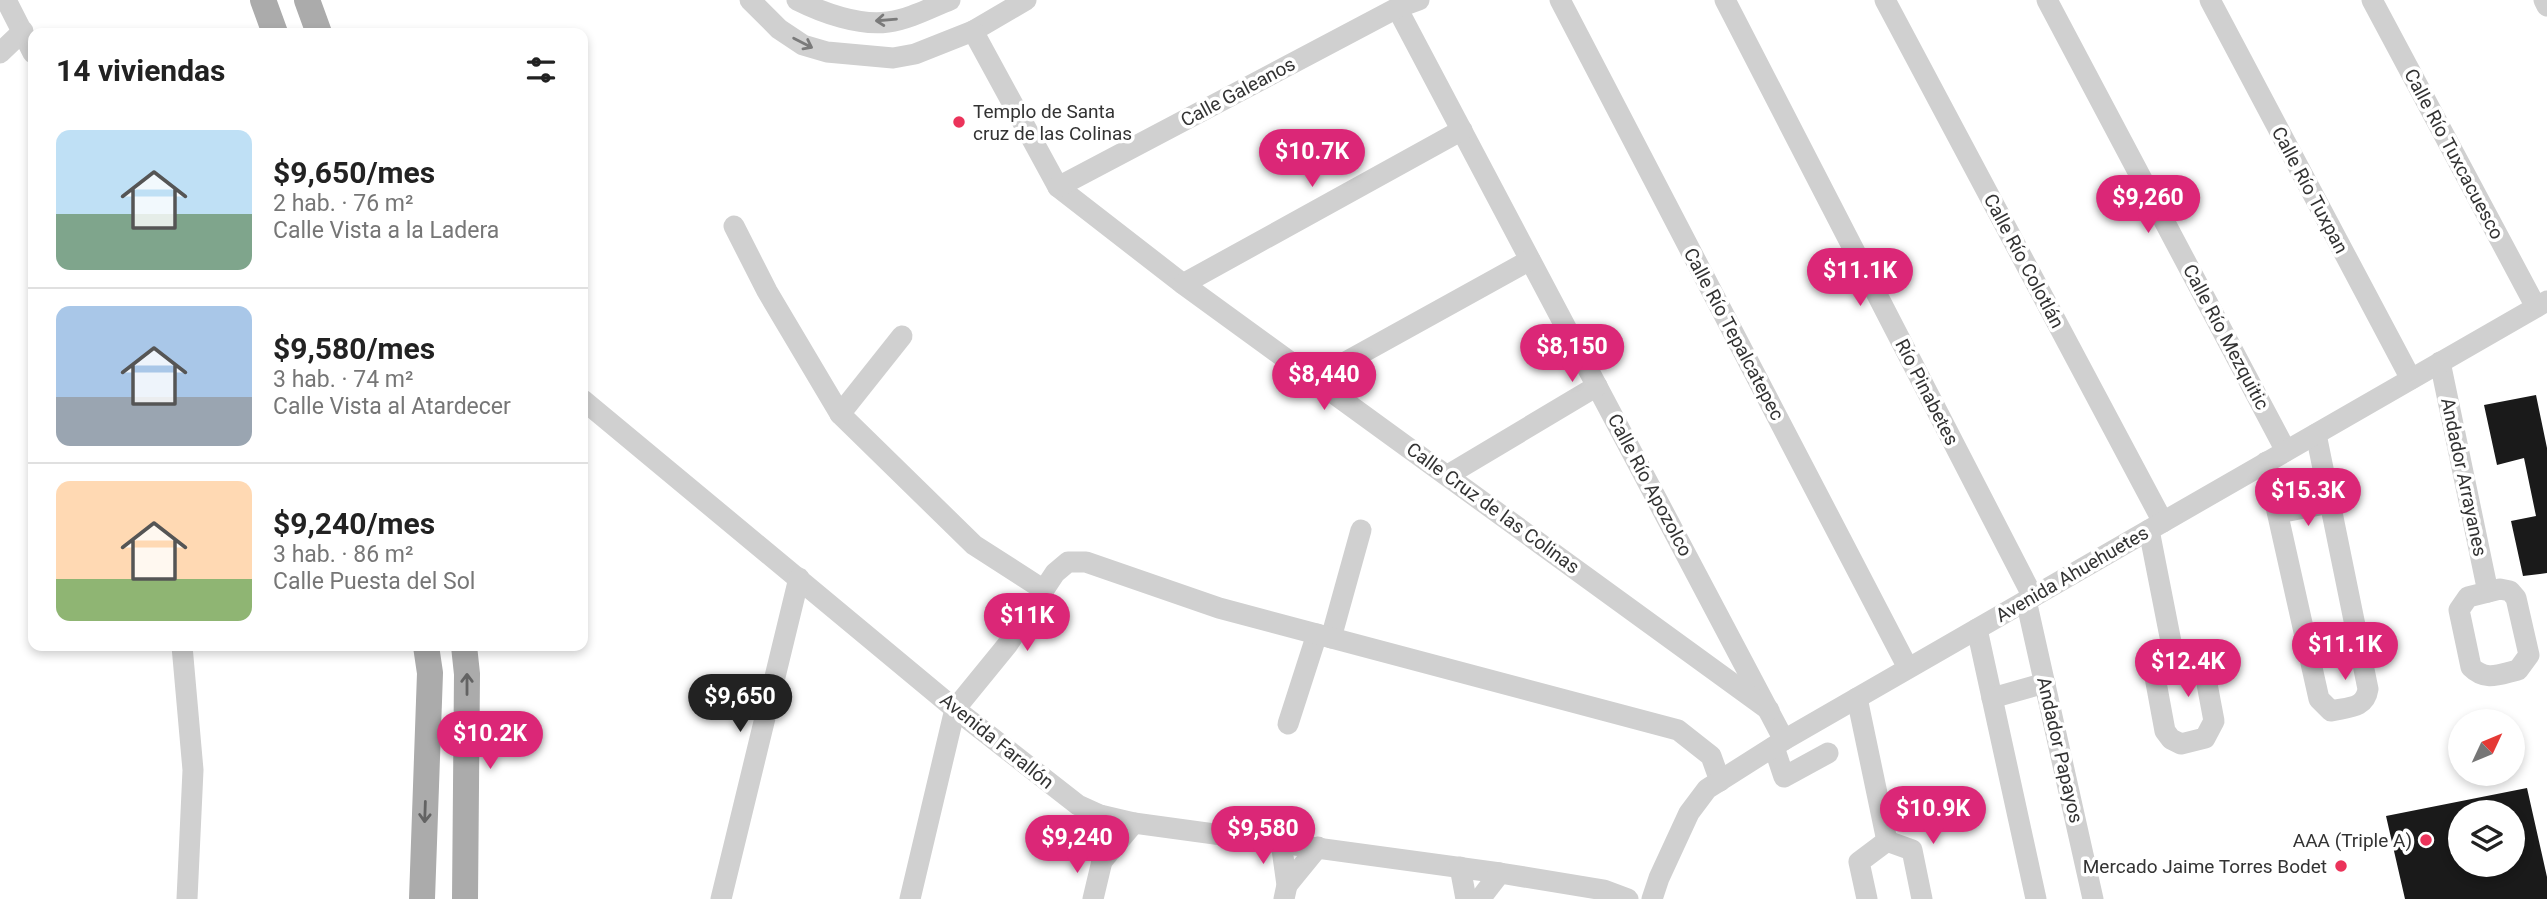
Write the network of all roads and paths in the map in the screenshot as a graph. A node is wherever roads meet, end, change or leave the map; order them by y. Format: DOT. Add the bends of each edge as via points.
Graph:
graph roads {
  1 [pos="6,0"];
  2 [pos="263,0"];
  3 [pos="307,0"];
  4 [pos="750,0"];
  5 [pos="797,0"];
  6 [pos="950,0"];
  7 [pos="1026,0"];
  8 [pos="1419,0"];
  9 [pos="1560,0"];
  10 [pos="1725,0"];
  11 [pos="1885,0"];
  12 [pos="2047,0"];
  13 [pos="2210,0"];
  14 [pos="2372,0"];
  15 [pos="2544,0"];
  16 [pos="2547,6"];
  17 [pos="1397,8"];
  18 [pos="273,28"];
  19 [pos="317,28"];
  20 [pos="23,31"];
  21 [pos="973,31"];
  22 [pos="28,42"];
  23 [pos="0,53"];
  24 [pos="1462,130"];
  25 [pos="1058,187"];
  26 [pos="734,226"];
  27 [pos="1531,260"];
  28 [pos="1183,284"];
  29 [pos="2541,304"];
  30 [pos="902,336"];
  31 [pos="2440,362"];
  32 [pos="1315,379"];
  33 [pos="2411,379"];
  34 [pos="1597,386"];
  35 [pos="588,404"];
  36 [pos="840,414"];
  37 [pos="2316,434"];
  38 [pos="2286,451"];
  39 [pos="2266,462"];
  40 [pos="1448,475"];
  41 [pos="2330,503"];
  42 [pos="2278,513"];
  43 [pos="2156,526"];
  44 [pos="1361,530"];
  45 [pos="799,578"];
  46 [pos="1044,590"];
  47 [pos="2488,592"];
  48 [pos="2030,598"];
  49 [pos="1977,629"];
  50 [pos="1324,636"];
  51 [pos="182,651"];
  52 [pos="427,651"];
  53 [pos="465,651"];
  54 [pos="2173,652"];
  55 [pos="1908,668"];
  56 [pos="2045,683"];
  57 [pos="1857,698"];
  58 [pos="1992,698"];
  59 [pos="955,709"];
  60 [pos="1769,710"];
  61 [pos="1288,724"];
  62 [pos="1779,743"];
  63 [pos="1828,753"];
  64 [pos="1720,781"];
  65 [pos="1100,816"];
  66 [pos="1133,823"];
  67 [pos="1886,841"];
  68 [pos="1281,842"];
  69 [pos="1318,847"];
  70 [pos="1101,861"];
  71 [pos="1460,867"];
  72 [pos="1500,873"];
  73 [pos="1285,892"];
  74 [pos="187,899"];
  75 [pos="422,899"];
  76 [pos="466,899"];
  77 [pos="721,899"];
  78 [pos="910,899"];
  79 [pos="1093,899"];
  80 [pos="1466,899"];
  81 [pos="1480,899"];
  82 [pos="1628,899"];
  83 [pos="1652,899"];
  84 [pos="1867,899"];
  85 [pos="1922,899"];
  86 [pos="2036,899"];
  87 [pos="2093,899"];
  1 -- 20 [label="street"];
  2 -- 18 [label="main road"];
  3 -- 19 [label="main road"];
  4 -- 21 [label="street, one-way" via="779,29 803,45 827,52 893,58"];
  6 -- 5 [label="street, one-way" via="886,22 861,21"];
  7 -- 21 [label="street"];
  8 -- 17 [label="street, Calle Galeanos"];
  9 -- 55 [label="street, Calle Río Tepalcatepec"];
  10 -- 48 [label="street, Río Pinabetes"];
  11 -- 43 [label="street, Calle Río Colotlán"];
  12 -- 38 [label="street, Calle Río Mezquitic"];
  13 -- 33 [label="street, Calle Río Tuxpan"];
  14 -- 29 [label="street, Calle Río Tuxcacuesco"];
  15 -- 16 [label="street"];
  17 -- 24 [label="street, Calle Río Apozolco"];
  17 -- 25 [label="street, Calle Galeanos"];
  20 -- 22 [label="street"];
  20 -- 23 [label="street"];
  21 -- 25 [label="street, Calle Cruz de las Colinas"];
  24 -- 27 [label="street, Calle Río Apozolco"];
  24 -- 28 [label="street"];
  25 -- 28 [label="street, Calle Cruz de las Colinas"];
  26 -- 36 [label="street"];
  27 -- 32 [label="street"];
  27 -- 34 [label="street, Calle Río Apozolco"];
  28 -- 32 [label="street, Calle Cruz de las Colinas"];
  29 -- 31 [label="street, Avenida Ahuehuetes"];
  30 -- 36 [label="street"];
  31 -- 33 [label="street, Avenida Ahuehuetes"];
  31 -- 47 [label="street, Andador Arrayanes"];
  32 -- 40 [label="street, Calle Cruz de las Colinas"];
  33 -- 37 [label="street, Avenida Ahuehuetes"];
  34 -- 40 [label="street"];
  34 -- 60 [label="street, Calle Río Apozolco"];
  35 -- 45 [label="street, Avenida Farallón"];
  36 -- 46 [label="street" via="974,545"];
  37 -- 38 [label="street, Avenida Ahuehuetes"];
  37 -- 41 [label="street"];
  38 -- 39 [label="street, Avenida Ahuehuetes"];
  39 -- 42 [label="street"];
  39 -- 43 [label="street, Avenida Ahuehuetes"];
  40 -- 60 [label="street, Calle Cruz de las Colinas"];
  41 -- 42 [label="street"];
  41 -- 42 [label="street" via="2368,689 2361,705 2331,711 2319,699"];
  43 -- 48 [label="street, Avenida Ahuehuetes"];
  43 -- 54 [label="street, Calle Río Colotlán"];
  44 -- 50 [label="street"];
  45 -- 59 [label="street, Avenida Farallón"];
  45 -- 77 [label="street"];
  46 -- 50 [label="street" via="1068,562 1086,562 1219,608"];
  46 -- 59 [label="street" via="1008,644"];
  48 -- 49 [label="street, Avenida Ahuehuetes"];
  48 -- 56 [label="street, Andador Papayos"];
  49 -- 55 [label="street, Avenida Ahuehuetes"];
  49 -- 58 [label="street"];
  50 -- 61 [label="street"];
  50 -- 64 [label="street" via="1678,730 1711,756"];
  51 -- 74 [label="street" via="193,770"];
  52 -- 75 [label="main road, one-way" via="430,673"];
  76 -- 53 [label="main road, one-way"];
  55 -- 57 [label="street, Avenida Ahuehuetes"];
  56 -- 58 [label="street"];
  56 -- 87 [label="street, Andador Papayos"];
  57 -- 62 [label="street, Avenida Ahuehuetes"];
  57 -- 67 [label="street"];
  58 -- 86 [label="street"];
  59 -- 65 [label="street, Avenida Farallón" via="1056,789"];
  59 -- 78 [label="street"];
  60 -- 62 [label="street, Calle Río Apozolco"];
  62 -- 63 [label="street, Calle Río Apozolco" via="1776,780"];
  62 -- 64 [label="street, Avenida Ahuehuetes"];
  64 -- 83 [label="street, Avenida Ahuehuetes" via="1707,789 1689,813"];
  65 -- 66 [label="street, Avenida Farallón"];
  65 -- 70 [label="street"];
  66 -- 68 [label="street, Avenida Farallón"];
  66 -- 70 [label="street"];
  67 -- 84 [label="street" via="1859,862"];
  67 -- 85 [label="street" via="1912,849"];
  68 -- 69 [label="street, Avenida Farallón"];
  68 -- 73 [label="street"];
  69 -- 71 [label="street, Avenida Farallón"];
  69 -- 73 [label="street"];
  70 -- 79 [label="street"];
  71 -- 72 [label="street, Avenida Farallón"];
  71 -- 80 [label="street"];
  72 -- 81 [label="street"];
  72 -- 82 [label="street, Avenida Farallón" via="1604,890"];
}
